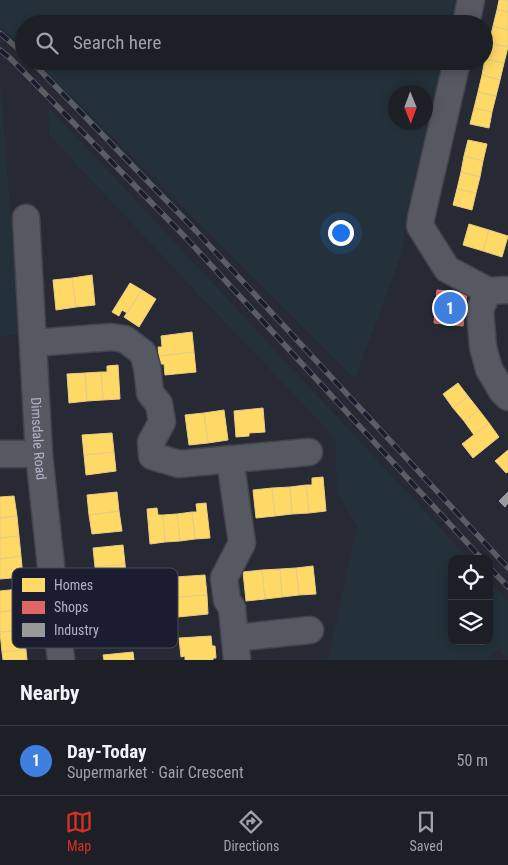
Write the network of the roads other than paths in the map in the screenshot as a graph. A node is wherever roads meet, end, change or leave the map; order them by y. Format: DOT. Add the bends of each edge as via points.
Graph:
graph roads {
  1 [pos="471,0"];
  2 [pos="468,15"];
  3 [pos="455,70"];
  4 [pos="26,218"];
  5 [pos="498,290"];
  6 [pos="33,343"];
  7 [pos="508,397"];
  8 [pos="309,452"];
  9 [pos="0,454"];
  10 [pos="39,454"];
  11 [pos="230,459"];
  12 [pos="51,568"];
  13 [pos="310,630"];
  14 [pos="236,649"];
  1 -- 2 [label="street"];
  3 -- 5 [label="street" via="420,226 447,269"];
  4 -- 6 [label="street, Dimsdale Road"];
  5 -- 7 [label="street" via="480,310 483,347 489,369"];
  6 -- 10 [label="street, Dimsdale Road"];
  6 -- 11 [label="street" via="111,337 124,339 143,353 150,393 159,404 162,422 151,442 152,456 179,464"];
  8 -- 11 [label="street"];
  9 -- 10 [label="street"];
  10 -- 12 [label="street, Dimsdale Road"];
  11 -- 14 [label="street" via="242,543 224,578 227,600 232,608"];
  13 -- 14 [label="street"];
}
